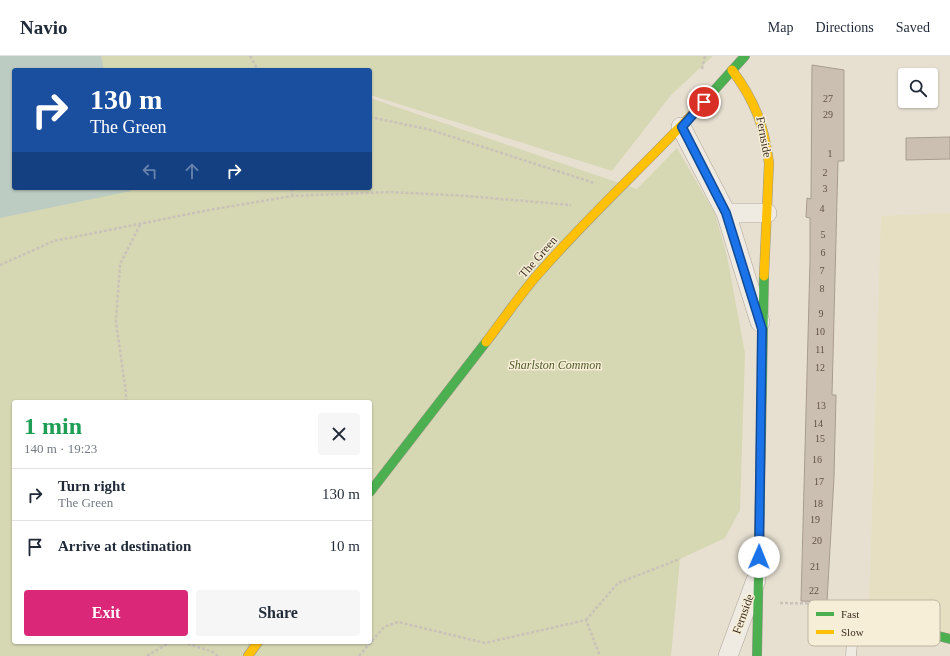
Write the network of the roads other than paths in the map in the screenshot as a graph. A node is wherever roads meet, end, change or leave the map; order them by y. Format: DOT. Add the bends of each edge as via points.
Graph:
graph roads {
  1 [pos="744,56"];
  2 [pos="732,70"];
  3 [pos="682,127"];
  4 [pos="726,213"];
  5 [pos="766,213"];
  6 [pos="762,329"];
  7 [pos="372,489"];
  8 [pos="758,572"];
  9 [pos="940,636"];
  10 [pos="950,639"];
  11 [pos="257,644"];
  12 [pos="853,646"];
  13 [pos="248,656"];
  14 [pos="728,656"];
  15 [pos="757,656"];
  16 [pos="851,656"];
  1 -- 2 [label="street, The Green"];
  2 -- 3 [label="street, The Green"];
  2 -- 5 [label="street, Fernside" via="750,94 761,117 769,163"];
  3 -- 4 [label="street, Fernside"];
  3 -- 7 [label="street, The Green" via="600,207 539,272"];
  4 -- 5 [label="street"];
  4 -- 6 [label="street, Fernside"];
  5 -- 6 [label="street, Fernside"];
  6 -- 8 [label="street, Fernside"];
  8 -- 14 [label="street, Fernside"];
  8 -- 15 [label="street, Fernside"];
  9 -- 10 [label="street"];
  11 -- 13 [label="street"];
  12 -- 16 [label="lane"];
}
